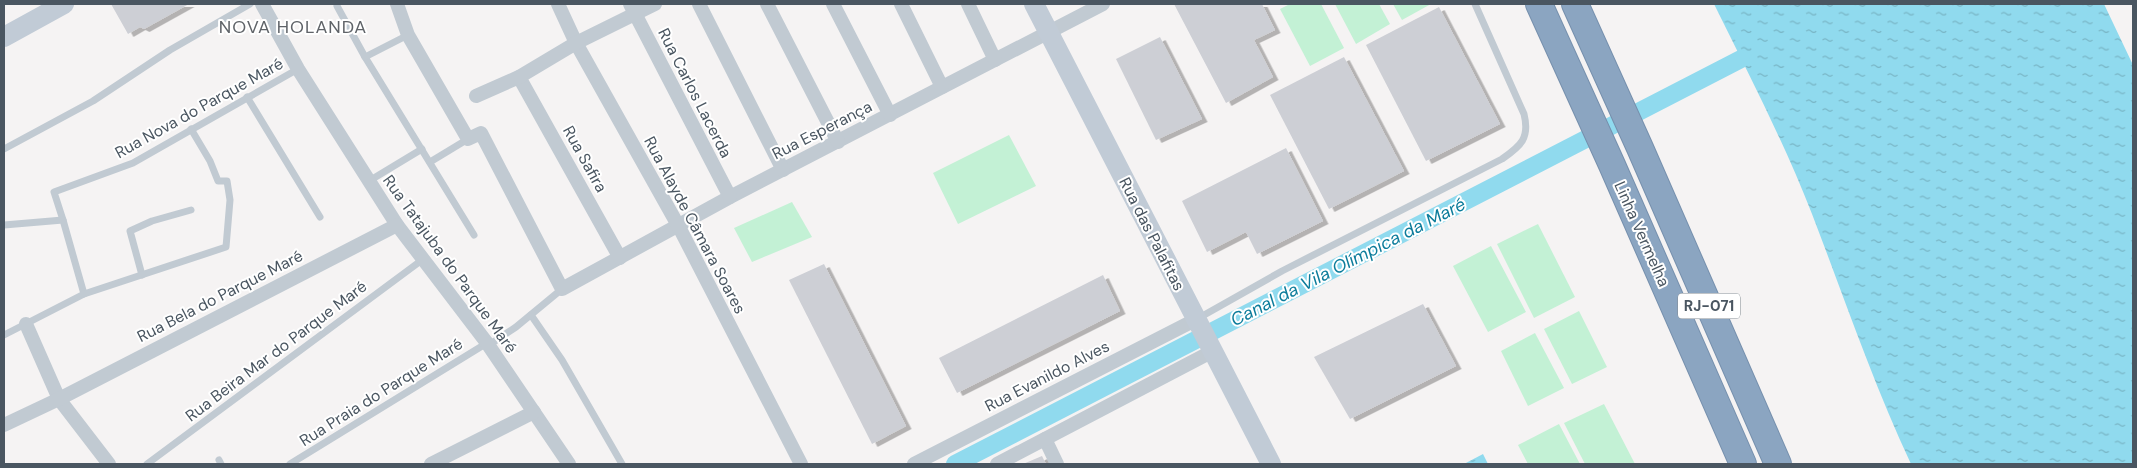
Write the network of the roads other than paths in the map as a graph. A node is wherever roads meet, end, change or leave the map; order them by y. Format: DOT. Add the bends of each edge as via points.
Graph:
graph roads {
  1 [pos="64,4"];
  2 [pos="250,4"];
  3 [pos="262,4"];
  4 [pos="397,4"];
  5 [pos="558,4"];
  6 [pos="655,4"];
  7 [pos="700,4"];
  8 [pos="767,4"];
  9 [pos="833,4"];
  10 [pos="901,4"];
  11 [pos="968,4"];
  12 [pos="1034,4"];
  13 [pos="1475,4"];
  14 [pos="1539,4"];
  15 [pos="1574,4"];
  16 [pos="1101,5"];
  17 [pos="338,6"];
  18 [pos="632,9"];
  19 [pos="1047,32"];
  20 [pos="408,34"];
  21 [pos="4,37"];
  22 [pos="576,43"];
  23 [pos="365,57"];
  24 [pos="995,60"];
  25 [pos="298,69"];
  26 [pos="520,76"];
  27 [pos="942,87"];
  28 [pos="476,96"];
  29 [pos="247,97"];
  30 [pos="890,115"];
  31 [pos="191,129"];
  32 [pos="468,140"];
  33 [pos="838,142"];
  34 [pos="422,148"];
  35 [pos="4,149"];
  36 [pos="430,162"];
  37 [pos="783,170"];
  38 [pos="369,180"];
  39 [pos="730,197"];
  40 [pos="191,210"];
  41 [pos="320,217"];
  42 [pos="63,220"];
  43 [pos="4,225"];
  44 [pos="397,225"];
  45 [pos="679,227"];
  46 [pos="474,235"];
  47 [pos="620,258"];
  48 [pos="422,260"];
  49 [pos="142,275"];
  50 [pos="562,289"];
  51 [pos="84,294"];
  52 [pos="531,315"];
  53 [pos="26,324"];
  54 [pos="1204,334"];
  55 [pos="4,335"];
  56 [pos="488,344"];
  57 [pos="59,399"];
  58 [pos="534,412"];
  59 [pos="4,425"];
  60 [pos="1044,439"];
  61 [pos="109,464"];
  62 [pos="147,464"];
  63 [pos="290,464"];
  64 [pos="430,464"];
  65 [pos="569,464"];
  66 [pos="622,464"];
  67 [pos="801,464"];
  68 [pos="914,464"];
  69 [pos="997,464"];
  70 [pos="1057,464"];
  71 [pos="1271,464"];
  72 [pos="1743,464"];
  73 [pos="1778,464"];
  1 -- 21 [label="street"];
  2 -- 35 [label="lane" via="93,100"];
  3 -- 25 [label="street, Rua Tatajuba do Parque Maré"];
  4 -- 20 [label="street"];
  5 -- 22 [label="street, Rua Alayde Câmara Soares"];
  6 -- 18 [label="street"];
  7 -- 37 [label="street"];
  8 -- 33 [label="street"];
  9 -- 30 [label="street"];
  10 -- 27 [label="street"];
  11 -- 24 [label="street"];
  12 -- 19 [label="street, Rua das Palafitas"];
  13 -- 54 [label="lane" via="1524,114 1527,131 1524,140 1502,159 1282,271"];
  14 -- 72 [label="highway, Linha Vermelha / RJ-071"];
  15 -- 73 [label="highway, Linha Vermelha / RJ-071"];
  16 -- 19 [label="street, Rua Esperança"];
  17 -- 23 [label="lane"];
  18 -- 22 [label="street"];
  18 -- 39 [label="street, Rua Carlos Lacerda"];
  19 -- 24 [label="street, Rua Esperança"];
  19 -- 54 [label="street, Rua das Palafitas"];
  20 -- 23 [label="lane"];
  20 -- 32 [label="street"];
  22 -- 26 [label="street"];
  22 -- 45 [label="street, Rua Alayde Câmara Soares"];
  23 -- 34 [label="lane"];
  24 -- 27 [label="street, Rua Esperança"];
  25 -- 29 [label="lane, Rua Nova do Parque Maré"];
  25 -- 38 [label="street, Rua Tatajuba do Parque Maré"];
  26 -- 28 [label="street"];
  26 -- 47 [label="street, Rua Safira"];
  27 -- 30 [label="street, Rua Esperança"];
  29 -- 31 [label="lane, Rua Nova do Parque Maré"];
  29 -- 41 [label="lane"];
  30 -- 33 [label="street, Rua Esperança"];
  31 -- 42 [label="lane, Rua Nova do Parque Maré" via="133,163 54,192"];
  31 -- 49 [label="lane" via="218,181 226,181 230,200 226,247"];
  32 -- 36 [label="lane"];
  32 -- 50 [label="street" via="480,132"];
  33 -- 37 [label="street, Rua Esperança"];
  34 -- 36 [label="lane"];
  34 -- 38 [label="lane"];
  36 -- 46 [label="lane"];
  37 -- 39 [label="street, Rua Esperança"];
  38 -- 44 [label="street, Rua Tatajuba do Parque Maré"];
  39 -- 45 [label="street, Rua Esperança"];
  40 -- 49 [label="lane" via="130,231"];
  42 -- 43 [label="lane"];
  42 -- 51 [label="lane"];
  44 -- 48 [label="street, Rua Tatajuba do Parque Maré"];
  44 -- 57 [label="street, Rua Bela do Parque Maré"];
  45 -- 47 [label="street, Rua Esperança"];
  45 -- 67 [label="street, Rua Alayde Câmara Soares"];
  47 -- 50 [label="street, Rua Esperança"];
  48 -- 56 [label="street, Rua Tatajuba do Parque Maré"];
  48 -- 62 [label="lane, Rua Beira Mar do Parque Maré"];
  49 -- 51 [label="lane"];
  50 -- 52 [label="lane, Rua Praia do Parque Maré"];
  51 -- 53 [label="lane"];
  52 -- 56 [label="lane, Rua Praia do Parque Maré"];
  52 -- 66 [label="lane" via="562,360"];
  53 -- 55 [label="lane"];
  53 -- 57 [label="street"];
  54 -- 60 [label="street"];
  54 -- 68 [label="street, Rua Evanildo Alves"];
  54 -- 71 [label="street, Rua das Palafitas"];
  56 -- 58 [label="street, Rua Tatajuba do Parque Maré"];
  56 -- 63 [label="lane, Rua Praia do Parque Maré"];
  57 -- 59 [label="street, Rua Bela do Parque Maré"];
  57 -- 61 [label="street"];
  58 -- 64 [label="street"];
  58 -- 65 [label="street, Rua Tatajuba do Parque Maré"];
  60 -- 69 [label="street"];
  60 -- 70 [label="street"];
}
